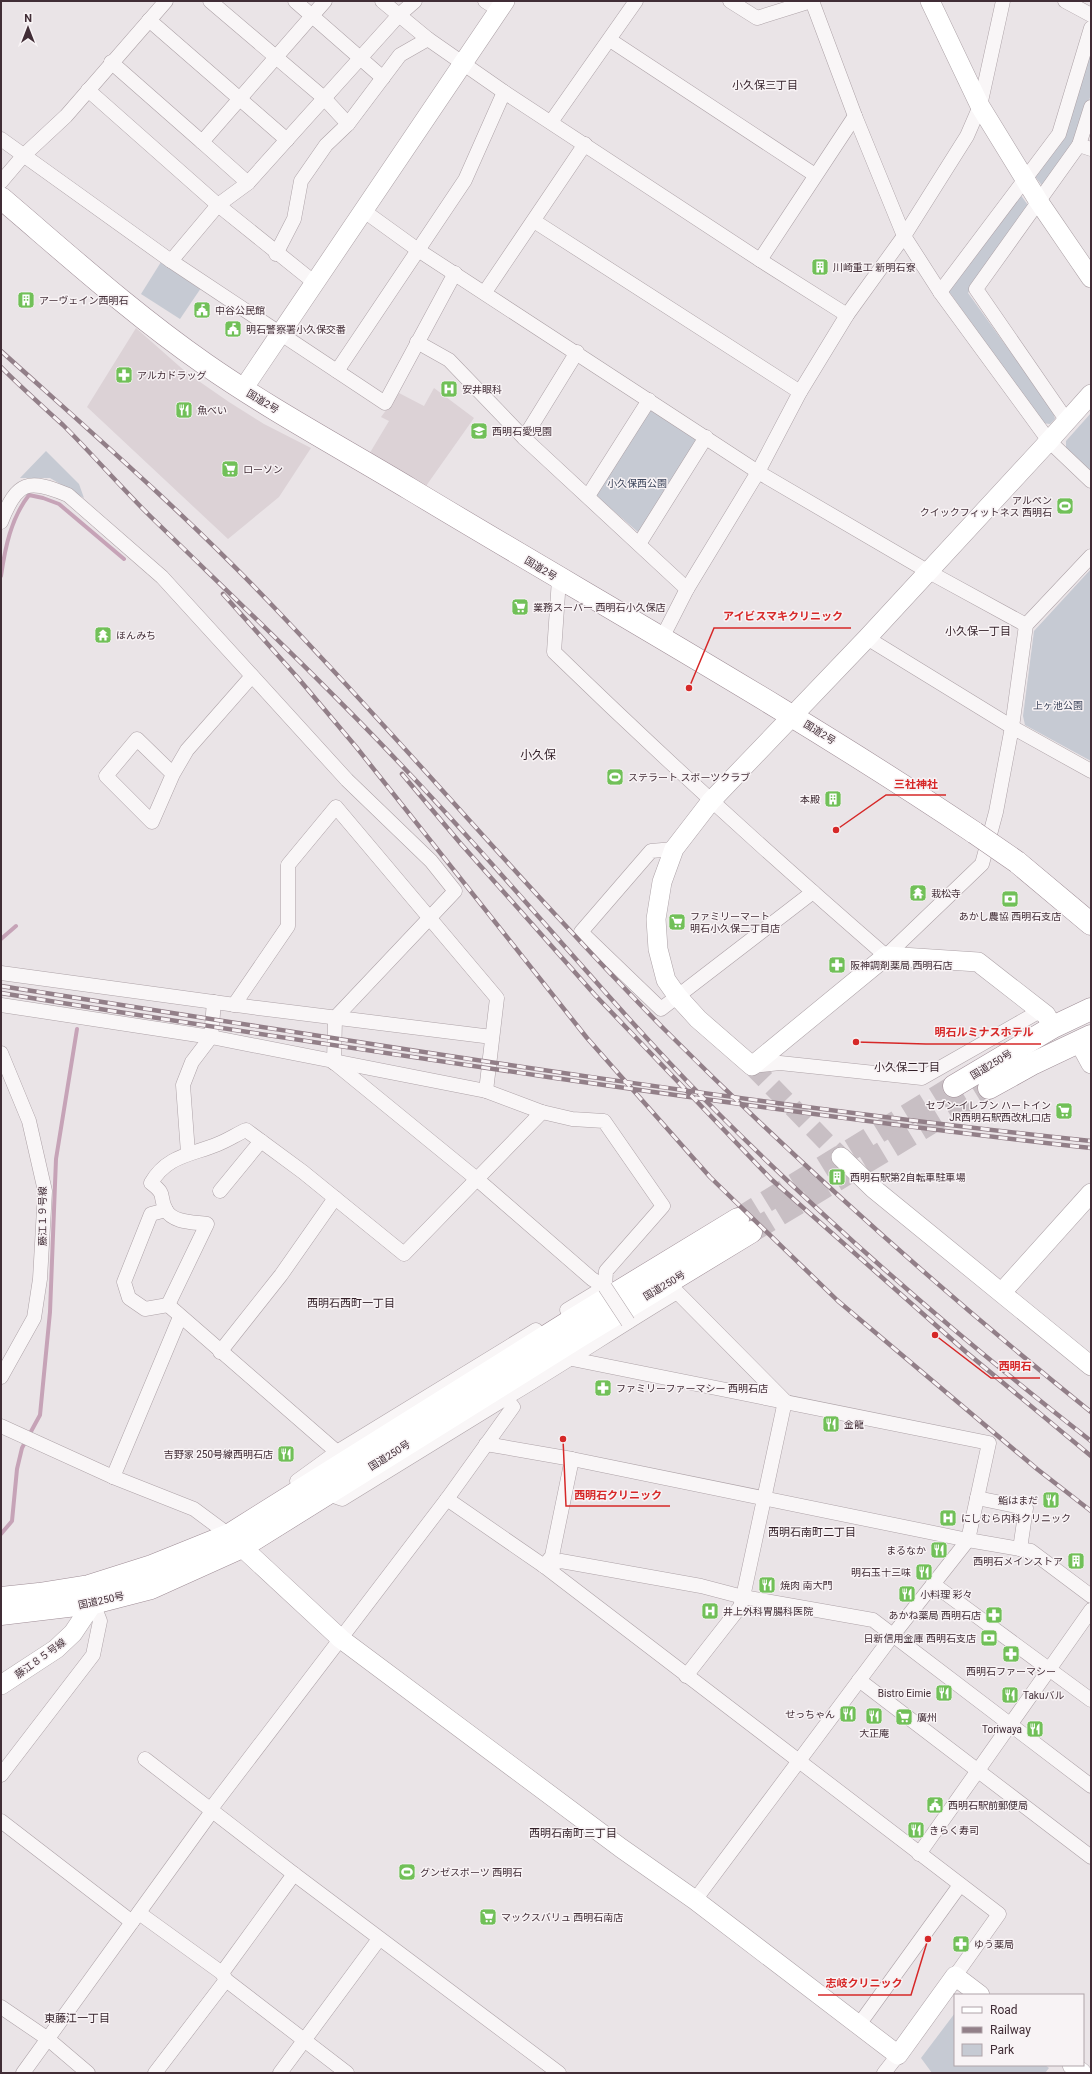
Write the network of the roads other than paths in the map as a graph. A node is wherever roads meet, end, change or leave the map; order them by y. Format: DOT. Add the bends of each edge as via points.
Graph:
graph roads {
  1 [pos="166,1"];
  2 [pos="210,1"];
  3 [pos="295,1"];
  4 [pos="325,1"];
  5 [pos="382,1"];
  6 [pos="415,1"];
  7 [pos="636,1"];
  8 [pos="730,1"];
  9 [pos="811,1"];
  10 [pos="930,1"];
  11 [pos="1003,1"];
  12 [pos="1065,1"];
  13 [pos="496,4"];
  14 [pos="399,15"];
  15 [pos="1091,15"];
  16 [pos="312,16"];
  17 [pos="149,20"];
  18 [pos="1091,28"];
  19 [pos="428,39"];
  20 [pos="610,40"];
  21 [pos="276,57"];
  22 [pos="360,58"];
  23 [pos="111,62"];
  24 [pos="464,63"];
  25 [pos="382,78"];
  26 [pos="88,90"];
  27 [pos="504,92"];
  28 [pos="240,98"];
  29 [pos="324,98"];
  30 [pos="980,106"];
  31 [pos="1091,107"];
  32 [pos="855,116"];
  33 [pos="551,122"];
  34 [pos="348,124"];
  35 [pos="1,139"];
  36 [pos="287,140"];
  37 [pos="202,142"];
  38 [pos="585,144"];
  39 [pos="1085,147"];
  40 [pos="23,156"];
  41 [pos="815,175"];
  42 [pos="1025,180"];
  43 [pos="1,182"];
  44 [pos="248,183"];
  45 [pos="1,198"];
  46 [pos="1039,202"];
  47 [pos="218,205"];
  48 [pos="364,211"];
  49 [pos="534,221"];
  50 [pos="904,236"];
  51 [pos="418,250"];
  52 [pos="276,254"];
  53 [pos="760,260"];
  54 [pos="171,261"];
  55 [pos="455,273"];
  56 [pos="1090,273"];
  57 [pos="315,284"];
  58 [pos="485,292"];
  59 [pos="940,292"];
  60 [pos="847,316"];
  61 [pos="280,335"];
  62 [pos="417,342"];
  63 [pos="577,352"];
  64 [pos="336,371"];
  65 [pos="243,389"];
  66 [pos="800,392"];
  67 [pos="1091,394"];
  68 [pos="649,400"];
  69 [pos="1067,421"];
  70 [pos="706,437"];
  71 [pos="524,438"];
  72 [pos="1049,441"];
  73 [pos="758,472"];
  74 [pos="1091,481"];
  75 [pos="588,496"];
  76 [pos="1,522"];
  77 [pos="639,544"];
  78 [pos="1091,556"];
  79 [pos="929,572"];
  80 [pos="559,578"];
  81 [pos="687,588"];
  82 [pos="1026,625"];
  83 [pos="662,638"];
  84 [pos="867,638"];
  85 [pos="252,676"];
  86 [pos="792,714"];
  87 [pos="1012,727"];
  88 [pos="1091,771"];
  89 [pos="173,774"];
  90 [pos="711,801"];
  91 [pos="674,849"];
  92 [pos="813,892"];
  93 [pos="1087,914"];
  94 [pos="428,918"];
  95 [pos="886,956"];
  96 [pos="1,973"];
  97 [pos="678,997"];
  98 [pos="214,1002"];
  99 [pos="1,1005"];
  100 [pos="234,1005"];
  101 [pos="1091,1009"];
  102 [pos="335,1018"];
  103 [pos="1047,1019"];
  104 [pos="211,1037"];
  105 [pos="492,1037"];
  106 [pos="1085,1039"];
  107 [pos="1,1053"];
  108 [pos="334,1063"];
  109 [pos="1091,1064"];
  110 [pos="752,1066"];
  111 [pos="954,1086"];
  112 [pos="989,1088"];
  113 [pos="486,1091"];
  114 [pos="542,1112"];
  115 [pos="261,1141"];
  116 [pos="188,1153"];
  117 [pos="841,1157"];
  118 [pos="478,1180"];
  119 [pos="220,1191"];
  120 [pos="1091,1193"];
  121 [pos="335,1198"];
  122 [pos="166,1210"];
  123 [pos="605,1287"];
  124 [pos="1002,1292"];
  125 [pos="168,1305"];
  126 [pos="180,1317"];
  127 [pos="628,1322"];
  128 [pos="220,1352"];
  129 [pos="572,1359"];
  130 [pos="1089,1361"];
  131 [pos="1,1377"];
  132 [pos="506,1398"];
  133 [pos="785,1401"];
  134 [pos="1,1426"];
  135 [pos="486,1444"];
  136 [pos="337,1452"];
  137 [pos="572,1459"];
  138 [pos="113,1477"];
  139 [pos="328,1494"];
  140 [pos="764,1498"];
  141 [pos="977,1498"];
  142 [pos="447,1500"];
  143 [pos="264,1514"];
  144 [pos="968,1540"];
  145 [pos="235,1541"];
  146 [pos="1020,1549"];
  147 [pos="544,1566"];
  148 [pos="934,1584"];
  149 [pos="91,1594"];
  150 [pos="1091,1596"];
  151 [pos="743,1597"];
  152 [pos="1,1598"];
  153 [pos="42,1602"];
  154 [pos="1091,1610"];
  155 [pos="1,1614"];
  156 [pos="893,1635"];
  157 [pos="341,1639"];
  158 [pos="1049,1669"];
  159 [pos="686,1676"];
  160 [pos="859,1680"];
  161 [pos="1,1685"];
  162 [pos="1091,1700"];
  163 [pos="1010,1724"];
  164 [pos="145,1759"];
  165 [pos="798,1761"];
  166 [pos="978,1771"];
  167 [pos="1,1775"];
  168 [pos="1091,1786"];
  169 [pos="210,1810"];
  170 [pos="1,1821"];
  171 [pos="919,1854"];
  172 [pos="1091,1857"];
  173 [pos="294,1874"];
  174 [pos="960,1885"];
  175 [pos="695,1900"];
  176 [pos="136,1917"];
  177 [pos="379,1939"];
  178 [pos="224,1976"];
  179 [pos="955,1976"];
  180 [pos="979,1994"];
  181 [pos="1,2007"];
  182 [pos="858,2026"];
  183 [pos="48,2039"];
  184 [pos="304,2039"];
  185 [pos="898,2055"];
  186 [pos="1073,2066"];
  187 [pos="23,2073"];
  188 [pos="88,2073"];
  189 [pos="155,2073"];
  190 [pos="280,2073"];
  191 [pos="347,2073"];
  192 [pos="559,2073"];
  193 [pos="884,2073"];
  194 [pos="1082,2073"];
  1 -- 17 [label="street"];
  2 -- 21 [label="street"];
  3 -- 16 [label="street"];
  4 -- 16 [label="street"];
  5 -- 14 [label="street"];
  6 -- 14 [label="street"];
  7 -- 20 [label="street"];
  8 -- 9 [label="street" via="757,18"];
  9 -- 32 [label="street"];
  10 -- 30 [label="street"];
  11 -- 30 [label="street"];
  12 -- 15 [label="street"];
  13 -- 24 [label="street"];
  14 -- 19 [label="street"];
  14 -- 22 [label="street"];
  16 -- 21 [label="street"];
  16 -- 22 [label="street"];
  17 -- 23 [label="street"];
  17 -- 28 [label="street"];
  18 -- 42 [label="street" via="1059,134"];
  19 -- 24 [label="street"];
  19 -- 25 [label="street" via="400,55"];
  20 -- 33 [label="street"];
  20 -- 41 [label="street"];
  21 -- 28 [label="street"];
  21 -- 29 [label="street"];
  22 -- 25 [label="street"];
  22 -- 29 [label="street"];
  23 -- 26 [label="street"];
  23 -- 37 [label="street"];
  24 -- 27 [label="street"];
  24 -- 48 [label="street"];
  25 -- 34 [label="street"];
  26 -- 40 [label="street" via="66,116"];
  26 -- 47 [label="street"];
  27 -- 33 [label="street"];
  27 -- 51 [label="street" via="465,180"];
  28 -- 36 [label="street"];
  28 -- 37 [label="street"];
  29 -- 34 [label="street"];
  29 -- 36 [label="street"];
  30 -- 42 [label="street"];
  30 -- 50 [label="street" via="967,136"];
  31 -- 39 [label="street"];
  32 -- 41 [label="street"];
  32 -- 50 [label="street"];
  33 -- 38 [label="street"];
  34 -- 52 [label="street" via="326,145 301,181 294,219"];
  35 -- 40 [label="street"];
  36 -- 44 [label="street"];
  37 -- 44 [label="street"];
  38 -- 49 [label="street"];
  38 -- 53 [label="street"];
  39 -- 46 [label="street"];
  40 -- 43 [label="street"];
  40 -- 54 [label="street"];
  41 -- 53 [label="street"];
  42 -- 46 [label="street"];
  42 -- 59 [label="street"];
  44 -- 47 [label="street"];
  45 -- 65 [label="highway, 国道2号" via="130,309"];
  46 -- 56 [label="street"];
  46 -- 69 [label="street" via="976,289"];
  47 -- 52 [label="street"];
  47 -- 54 [label="street"];
  48 -- 51 [label="street"];
  48 -- 57 [label="street"];
  49 -- 58 [label="street"];
  49 -- 66 [label="street"];
  50 -- 59 [label="street"];
  50 -- 60 [label="street"];
  51 -- 55 [label="street"];
  51 -- 64 [label="street"];
  52 -- 57 [label="street"];
  53 -- 60 [label="street"];
  54 -- 61 [label="street"];
  55 -- 58 [label="street"];
  55 -- 62 [label="street"];
  57 -- 61 [label="street"];
  58 -- 63 [label="street"];
  59 -- 72 [label="street"];
  60 -- 66 [label="street"];
  61 -- 64 [label="street"];
  61 -- 65 [label="street"];
  62 -- 64 [label="street" via="384,402"];
  62 -- 71 [label="street" via="449,360"];
  63 -- 68 [label="street"];
  63 -- 71 [label="street"];
  65 -- 80 [label="highway, 国道2号"];
  66 -- 73 [label="street"];
  67 -- 69 [label="street"];
  68 -- 70 [label="street"];
  68 -- 75 [label="street"];
  69 -- 72 [label="street"];
  70 -- 73 [label="street"];
  70 -- 77 [label="street"];
  71 -- 75 [label="street"];
  72 -- 74 [label="street"];
  72 -- 79 [label="street"];
  73 -- 79 [label="street"];
  73 -- 81 [label="street"];
  75 -- 77 [label="street"];
  76 -- 85 [label="street" via="10,499 20,489 35,485 68,494 162,577"];
  77 -- 81 [label="street"];
  78 -- 82 [label="street"];
  79 -- 82 [label="street"];
  79 -- 84 [label="street"];
  80 -- 83 [label="highway, 国道2号"];
  80 -- 90 [label="street" via="554,652"];
  81 -- 83 [label="street"];
  82 -- 87 [label="street"];
  83 -- 86 [label="highway, 国道2号"];
  84 -- 86 [label="street"];
  84 -- 87 [label="street"];
  85 -- 89 [label="street" via="187,750"];
  85 -- 94 [label="street" via="347,780 431,861 455,891"];
  86 -- 90 [label="street"];
  86 -- 93 [label="highway, 国道2号, bridge" via="975,833"];
  87 -- 88 [label="street"];
  87 -- 95 [label="street" via="996,812 982,864"];
  89 -- 89 [label="street" via="152,822 106,776 137,739"];
  90 -- 91 [label="street"];
  90 -- 92 [label="street"];
  91 -- 97 [label="street" via="662,882 656,919 658,949 666,980"];
  91 -- 97 [label="street" via="651,851 581,932 661,1009"];
  92 -- 95 [label="street"];
  92 -- 97 [label="street"];
  94 -- 100 [label="street" via="336,807 288,865 288,926"];
  94 -- 102 [label="street"];
  94 -- 105 [label="street" via="497,998"];
  95 -- 103 [label="street" via="978,962"];
  95 -- 110 [label="street"];
  96 -- 98 [label="street"];
  97 -- 110 [label="street" via="698,1019"];
  98 -- 100 [label="street"];
  98 -- 104 [label="street"];
  99 -- 104 [label="street"];
  100 -- 102 [label="street"];
  101 -- 103 [label="highway, 国道250号"];
  102 -- 105 [label="street"];
  102 -- 108 [label="street"];
  103 -- 110 [label="street" via="922,1078 780,1063"];
  103 -- 111 [label="highway, 国道250号"];
  104 -- 108 [label="street"];
  104 -- 116 [label="street" via="192,1062 183,1086"];
  105 -- 113 [label="street"];
  106 -- 109 [label="street"];
  106 -- 112 [label="highway, 国道250号"];
  107 -- 131 [label="street, 藤江１９号線" via="29,1121 45,1191 40,1272 34,1318"];
  108 -- 113 [label="street"];
  108 -- 118 [label="street"];
  113 -- 114 [label="street"];
  114 -- 118 [label="street"];
  114 -- 123 [label="street" via="604,1121 663,1206 606,1271"];
  115 -- 116 [label="street" via="246,1130 218,1144"];
  115 -- 119 [label="street"];
  115 -- 121 [label="street"];
  116 -- 122 [label="street" via="158,1170 151,1183 161,1191"];
  117 -- 124 [label="street" via="874,1189"];
  118 -- 121 [label="street" via="404,1254"];
  118 -- 123 [label="street" via="592,1279"];
  120 -- 124 [label="street"];
  121 -- 128 [label="street" via="281,1275"];
  122 -- 125 [label="street" via="178,1220 207,1224"];
  122 -- 125 [label="street" via="151,1214 124,1282 129,1298 144,1309"];
  123 -- 127 [label="street, bridge"];
  123 -- 136 [label="street"];
  124 -- 130 [label="street"];
  125 -- 126 [label="street"];
  126 -- 128 [label="street"];
  126 -- 138 [label="street"];
  127 -- 129 [label="street"];
  127 -- 133 [label="street" via="677,1292"];
  128 -- 136 [label="street"];
  129 -- 132 [label="street"];
  129 -- 133 [label="street"];
  132 -- 135 [label="street" via="513,1407"];
  132 -- 139 [label="street" via="342,1499"];
  133 -- 140 [label="street"];
  133 -- 141 [label="street" via="989,1443"];
  134 -- 138 [label="street"];
  135 -- 137 [label="street"];
  135 -- 142 [label="street"];
  136 -- 143 [label="street" via="299,1479"];
  137 -- 140 [label="street"];
  137 -- 147 [label="street" via="552,1556"];
  138 -- 145 [label="street" via="194,1509"];
  139 -- 143 [label="highway, 国道250号" via="580,1336 744,1226 572,1320"];
  139 -- 145 [label="highway, 国道250号"];
  140 -- 144 [label="street"];
  140 -- 151 [label="street"];
  141 -- 144 [label="street"];
  141 -- 146 [label="street" via="1026,1508"];
  142 -- 147 [label="street"];
  142 -- 157 [label="street"];
  143 -- 145 [label="highway, 国道250号"];
  144 -- 146 [label="street"];
  144 -- 148 [label="street"];
  145 -- 149 [label="highway, 国道250号" via="152,1566"];
  145 -- 157 [label="street"];
  146 -- 150 [label="street" via="1031,1551"];
  147 -- 151 [label="street" via="561,1561 700,1586"];
  147 -- 159 [label="street"];
  148 -- 156 [label="street"];
  148 -- 158 [label="street"];
  149 -- 153 [label="highway, 国道250号"];
  149 -- 161 [label="street, 藤江８５号線" via="73,1633 56,1649"];
  149 -- 167 [label="street" via="100,1621 94,1656"];
  151 -- 156 [label="street" via="873,1620"];
  151 -- 159 [label="street" via="740,1607"];
  152 -- 153 [label="highway, 国道250号"];
  153 -- 155 [label="highway, 国道250号"];
  154 -- 158 [label="street"];
  156 -- 160 [label="street"];
  156 -- 163 [label="street"];
  157 -- 169 [label="street"];
  157 -- 175 [label="street" via="620,1848"];
  158 -- 162 [label="street"];
  158 -- 163 [label="street"];
  159 -- 165 [label="street"];
  160 -- 165 [label="street"];
  160 -- 166 [label="street"];
  163 -- 166 [label="street"];
  163 -- 168 [label="street"];
  164 -- 169 [label="street"];
  165 -- 171 [label="street"];
  165 -- 175 [label="street"];
  166 -- 171 [label="street"];
  166 -- 172 [label="street"];
  169 -- 173 [label="street"];
  169 -- 176 [label="street" via="210,1814"];
  170 -- 176 [label="street"];
  171 -- 174 [label="street"];
  173 -- 177 [label="street"];
  173 -- 178 [label="street"];
  174 -- 179 [label="street" via="999,1914"];
  174 -- 182 [label="street"];
  175 -- 182 [label="street"];
  176 -- 178 [label="street"];
  176 -- 183 [label="street"];
  177 -- 184 [label="street"];
  177 -- 192 [label="street"];
  178 -- 184 [label="street"];
  178 -- 189 [label="street"];
  179 -- 180 [label="street"];
  179 -- 185 [label="street"];
  181 -- 183 [label="street"];
  182 -- 185 [label="street"];
  183 -- 187 [label="street"];
  183 -- 188 [label="street"];
  184 -- 190 [label="street"];
  184 -- 191 [label="street"];
  185 -- 193 [label="street"];
  186 -- 194 [label="street"];
}
